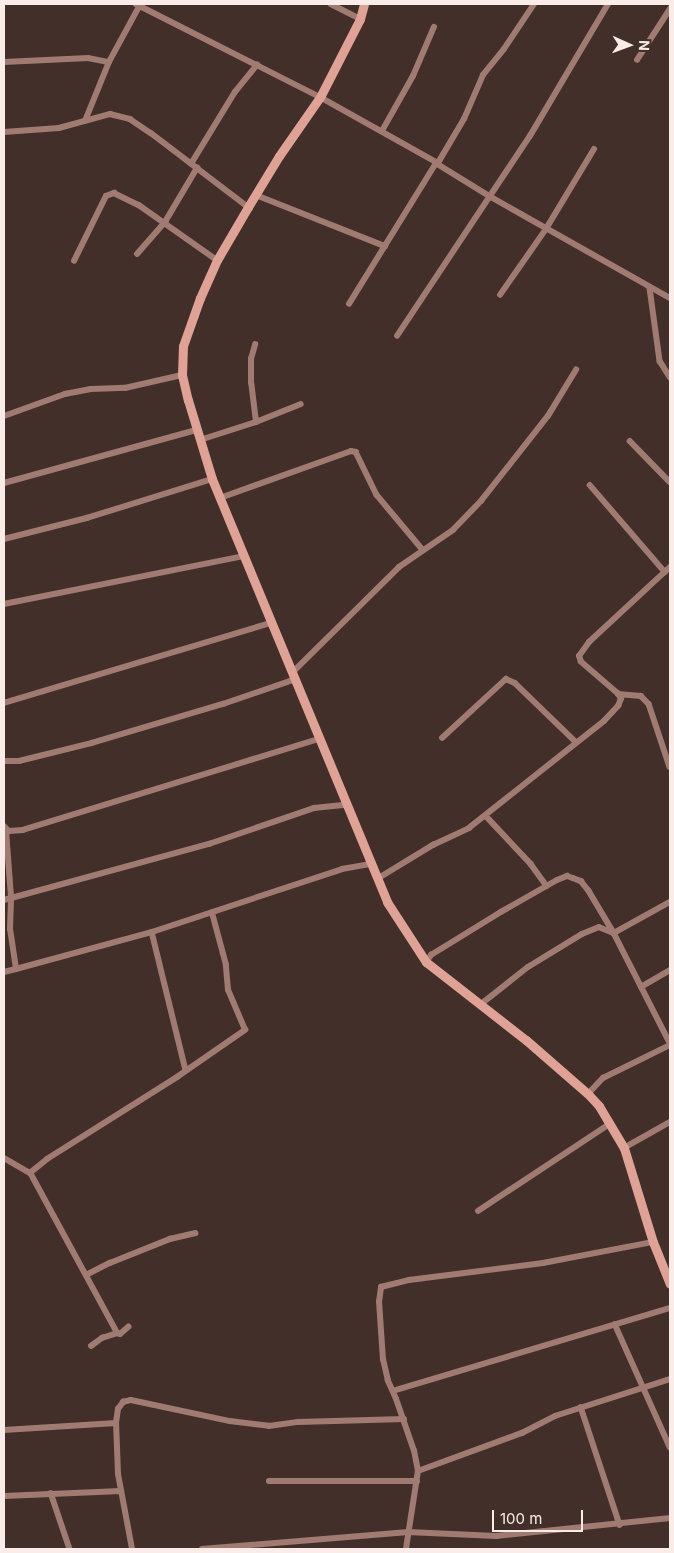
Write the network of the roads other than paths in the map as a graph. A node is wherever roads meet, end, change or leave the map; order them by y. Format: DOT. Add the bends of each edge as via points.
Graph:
graph roads {
  1 [pos="138,4"];
  2 [pos="331,4"];
  3 [pos="364,4"];
  4 [pos="534,4"];
  5 [pos="608,4"];
  6 [pos="670,9"];
  7 [pos="360,19"];
  8 [pos="434,27"];
  9 [pos="637,60"];
  10 [pos="4,62"];
  11 [pos="109,62"];
  12 [pos="257,64"];
  13 [pos="320,97"];
  14 [pos="85,122"];
  15 [pos="382,131"];
  16 [pos="4,132"];
  17 [pos="594,149"];
  18 [pos="437,163"];
  19 [pos="191,164"];
  20 [pos="197,168"];
  21 [pos="256,195"];
  22 [pos="490,197"];
  23 [pos="248,207"];
  24 [pos="165,222"];
  25 [pos="546,229"];
  26 [pos="385,246"];
  27 [pos="138,254"];
  28 [pos="217,260"];
  29 [pos="74,261"];
  30 [pos="650,288"];
  31 [pos="500,295"];
  32 [pos="670,298"];
  33 [pos="349,304"];
  34 [pos="397,336"];
  35 [pos="255,346"];
  36 [pos="576,370"];
  37 [pos="182,375"];
  38 [pos="670,377"];
  39 [pos="302,404"];
  40 [pos="4,416"];
  41 [pos="256,422"];
  42 [pos="197,430"];
  43 [pos="200,440"];
  44 [pos="630,441"];
  45 [pos="212,479"];
  46 [pos="669,479"];
  47 [pos="4,483"];
  48 [pos="590,486"];
  49 [pos="220,498"];
  50 [pos="4,539"];
  51 [pos="423,550"];
  52 [pos="244,556"];
  53 [pos="670,567"];
  54 [pos="665,572"];
  55 [pos="4,604"];
  56 [pos="271,623"];
  57 [pos="295,675"];
  58 [pos="618,694"];
  59 [pos="4,703"];
  60 [pos="442,738"];
  61 [pos="319,739"];
  62 [pos="576,742"];
  63 [pos="4,761"];
  64 [pos="670,767"];
  65 [pos="346,805"];
  66 [pos="486,816"];
  67 [pos="5,828"];
  68 [pos="371,864"];
  69 [pos="377,879"];
  70 [pos="547,886"];
  71 [pos="11,897"];
  72 [pos="4,900"];
  73 [pos="670,902"];
  74 [pos="212,913"];
  75 [pos="152,932"];
  76 [pos="614,933"];
  77 [pos="426,962"];
  78 [pos="16,969"];
  79 [pos="670,970"];
  80 [pos="4,972"];
  81 [pos="641,987"];
  82 [pos="480,1005"];
  83 [pos="670,1044"];
  84 [pos="186,1070"];
  85 [pos="588,1094"];
  86 [pos="670,1122"];
  87 [pos="611,1123"];
  88 [pos="624,1148"];
  89 [pos="4,1158"];
  90 [pos="30,1173"];
  91 [pos="478,1211"];
  92 [pos="195,1234"];
  93 [pos="653,1242"];
  94 [pos="86,1275"];
  95 [pos="670,1284"];
  96 [pos="670,1308"];
  97 [pos="615,1324"];
  98 [pos="128,1327"];
  99 [pos="116,1333"];
  100 [pos="91,1346"];
  101 [pos="670,1379"];
  102 [pos="644,1387"];
  103 [pos="393,1391"];
  104 [pos="581,1407"];
  105 [pos="404,1419"];
  106 [pos="116,1423"];
  107 [pos="4,1430"];
  108 [pos="670,1447"];
  109 [pos="418,1471"];
  110 [pos="269,1481"];
  111 [pos="417,1481"];
  112 [pos="120,1491"];
  113 [pos="51,1493"];
  114 [pos="4,1496"];
  115 [pos="670,1518"];
  116 [pos="620,1525"];
  117 [pos="408,1532"];
  118 [pos="250,1547"];
  119 [pos="70,1549"];
  120 [pos="132,1549"];
  121 [pos="202,1549"];
  122 [pos="406,1549"];
  1 -- 11 [label="street"];
  1 -- 12 [label="street"];
  2 -- 7 [label="street"];
  3 -- 7 [label="street"];
  4 -- 18 [label="street" via="483,75 464,119"];
  5 -- 22 [label="street"];
  6 -- 9 [label="street"];
  7 -- 13 [label="street"];
  8 -- 15 [label="street" via="413,76"];
  10 -- 11 [label="street" via="88,58"];
  11 -- 14 [label="street"];
  12 -- 13 [label="street"];
  12 -- 19 [label="street" via="235,92"];
  13 -- 15 [label="street"];
  13 -- 21 [label="street"];
  14 -- 16 [label="street" via="59,128"];
  14 -- 19 [label="street" via="110,114 130,120"];
  15 -- 18 [label="street"];
  17 -- 25 [label="street"];
  18 -- 22 [label="street"];
  18 -- 26 [label="street"];
  19 -- 20 [label="street"];
  20 -- 23 [label="street"];
  20 -- 24 [label="street"];
  21 -- 23 [label="street"];
  21 -- 26 [label="street"];
  22 -- 25 [label="street"];
  22 -- 34 [label="street"];
  23 -- 28 [label="street"];
  24 -- 27 [label="street"];
  24 -- 28 [label="street"];
  24 -- 29 [label="street" via="139,205 109,193"];
  25 -- 30 [label="street"];
  25 -- 31 [label="street"];
  26 -- 33 [label="street"];
  28 -- 37 [label="street" via="187,330"];
  30 -- 32 [label="street"];
  30 -- 38 [label="street" via="660,361"];
  35 -- 41 [label="street" via="250,383"];
  36 -- 51 [label="street" via="548,416 481,502 453,530"];
  37 -- 40 [label="street" via="126,388 90,389 65,394"];
  37 -- 42 [label="street"];
  39 -- 41 [label="street"];
  41 -- 43 [label="street"];
  42 -- 43 [label="street"];
  42 -- 47 [label="street"];
  43 -- 45 [label="street"];
  44 -- 46 [label="street"];
  45 -- 49 [label="street"];
  45 -- 50 [label="street" via="88,518"];
  48 -- 54 [label="street"];
  49 -- 51 [label="street" via="356,452 377,495"];
  49 -- 52 [label="street"];
  51 -- 57 [label="street" via="399,567"];
  52 -- 55 [label="street"];
  52 -- 56 [label="street"];
  53 -- 54 [label="street"];
  54 -- 58 [label="street" via="589,642 579,656 587,669"];
  56 -- 57 [label="street"];
  56 -- 59 [label="street"];
  57 -- 61 [label="street"];
  57 -- 63 [label="street" via="223,704 92,743 19,761"];
  58 -- 62 [label="street" via="618,706"];
  58 -- 64 [label="street" via="641,696 649,704"];
  60 -- 62 [label="street" via="506,680 514,683"];
  61 -- 65 [label="street"];
  61 -- 67 [label="street" via="23,830"];
  62 -- 66 [label="street"];
  65 -- 68 [label="street"];
  65 -- 71 [label="street" via="314,808 209,844"];
  66 -- 69 [label="street"];
  66 -- 70 [label="street"];
  67 -- 71 [label="street"];
  68 -- 69 [label="street"];
  68 -- 74 [label="street" via="342,869"];
  69 -- 77 [label="street" via="404,931"];
  70 -- 76 [label="street" via="568,876 581,881"];
  70 -- 77 [label="street" via="439,950"];
  71 -- 72 [label="street"];
  71 -- 78 [label="street" via="10,929"];
  73 -- 76 [label="street"];
  74 -- 75 [label="street"];
  74 -- 84 [label="street" via="226,965 228,990 245,1030"];
  75 -- 78 [label="street"];
  75 -- 84 [label="street"];
  76 -- 81 [label="street"];
  76 -- 82 [label="street" via="599,927 582,934 528,967"];
  77 -- 82 [label="street"];
  78 -- 80 [label="street"];
  79 -- 81 [label="street"];
  81 -- 83 [label="street"];
  82 -- 85 [label="street"];
  83 -- 85 [label="street" via="603,1078"];
  84 -- 90 [label="street"];
  85 -- 87 [label="street"];
  86 -- 88 [label="street"];
  87 -- 88 [label="street"];
  87 -- 91 [label="street"];
  88 -- 93 [label="street"];
  89 -- 90 [label="street"];
  90 -- 94 [label="street"];
  92 -- 94 [label="street" via="170,1239"];
  93 -- 95 [label="street"];
  93 -- 103 [label="street" via="543,1263 384,1286 380,1289 379,1302 383,1360"];
  94 -- 99 [label="street"];
  96 -- 97 [label="street"];
  97 -- 102 [label="street"];
  97 -- 103 [label="street"];
  98 -- 99 [label="street" via="120,1334"];
  99 -- 100 [label="street"];
  101 -- 102 [label="street"];
  102 -- 104 [label="street"];
  102 -- 108 [label="street"];
  103 -- 105 [label="street"];
  104 -- 109 [label="street" via="522,1433"];
  104 -- 116 [label="street"];
  105 -- 106 [label="street" via="269,1426 131,1400 123,1402 118,1409"];
  105 -- 109 [label="street"];
  106 -- 107 [label="street"];
  106 -- 112 [label="street"];
  109 -- 111 [label="street"];
  110 -- 111 [label="street"];
  111 -- 117 [label="street"];
  112 -- 113 [label="street"];
  112 -- 120 [label="street"];
  113 -- 114 [label="street"];
  113 -- 119 [label="street"];
  115 -- 116 [label="street"];
  116 -- 117 [label="street" via="496,1536"];
  117 -- 118 [label="street"];
  117 -- 122 [label="street"];
  118 -- 121 [label="street"];
}
